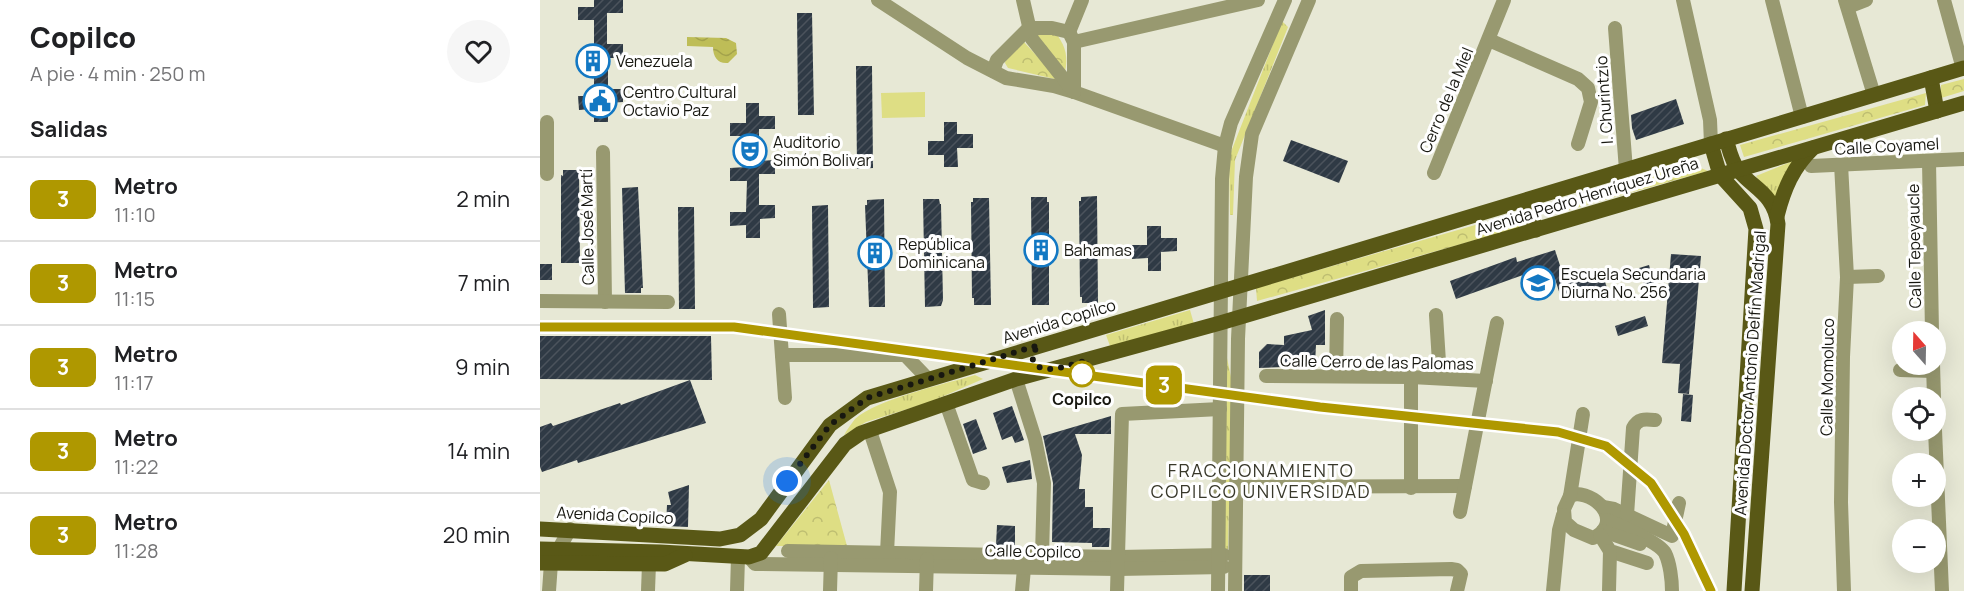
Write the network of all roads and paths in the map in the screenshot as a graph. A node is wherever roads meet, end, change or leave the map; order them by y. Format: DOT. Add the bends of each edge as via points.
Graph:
graph roads {
  1 [pos="878,0"];
  2 [pos="1023,0"];
  3 [pos="1082,0"];
  4 [pos="1258,0"];
  5 [pos="1285,0"];
  6 [pos="1309,0"];
  7 [pos="1504,0"];
  8 [pos="1683,0"];
  9 [pos="1772,0"];
  10 [pos="1866,0"];
  11 [pos="1944,0"];
  12 [pos="1846,4"];
  13 [pos="1029,28"];
  14 [pos="1615,28"];
  15 [pos="1071,37"];
  16 [pos="1489,40"];
  17 [pos="1963,68"];
  18 [pos="993,71"];
  19 [pos="1931,78"];
  20 [pos="1074,92"];
  21 [pos="1874,95"];
  22 [pos="1964,103"];
  23 [pos="1937,111"];
  24 [pos="1802,117"];
  25 [pos="547,122"];
  26 [pos="1718,142"];
  27 [pos="1578,144"];
  28 [pos="1225,146"];
  29 [pos="1813,147"];
  30 [pos="603,152"];
  31 [pos="1964,159"];
  32 [pos="1929,160"];
  33 [pos="1841,164"];
  34 [pos="1811,166"];
  35 [pos="1626,170"];
  36 [pos="1737,170"];
  37 [pos="1434,173"];
  38 [pos="547,174"];
  39 [pos="1720,175"];
  40 [pos="1527,200"];
  41 [pos="1777,216"];
  42 [pos="1536,230"];
  43 [pos="1878,276"];
  44 [pos="1847,277"];
  45 [pos="1241,285"];
  46 [pos="1222,290"];
  47 [pos="540,301"];
  48 [pos="604,302"];
  49 [pos="668,302"];
  50 [pos="779,314"];
  51 [pos="1436,315"];
  52 [pos="1239,317"];
  53 [pos="1337,318"];
  54 [pos="1932,321"];
  55 [pos="1220,323"];
  56 [pos="1497,323"];
  57 [pos="1039,345"];
  58 [pos="1221,354"];
  59 [pos="782,355"];
  60 [pos="1239,356"];
  61 [pos="987,362"];
  62 [pos="1050,369"];
  63 [pos="1266,376"];
  64 [pos="1336,376"];
  65 [pos="1411,377"];
  66 [pos="1440,378"];
  67 [pos="928,379"];
  68 [pos="1016,379"];
  69 [pos="1486,381"];
  70 [pos="972,393"];
  71 [pos="785,398"];
  72 [pos="946,403"];
  73 [pos="1220,409"];
  74 [pos="1583,414"];
  75 [pos="1655,420"];
  76 [pos="870,430"];
  77 [pos="1935,441"];
  78 [pos="983,483"];
  79 [pos="1465,486"];
  80 [pos="1236,487"];
  81 [pos="1411,488"];
  82 [pos="1577,495"];
  83 [pos="1679,503"];
  84 [pos="1460,512"];
  85 [pos="1564,524"];
  86 [pos="1607,526"];
  87 [pos="540,529"];
  88 [pos="570,529"];
  89 [pos="540,549"];
  90 [pos="788,551"];
  91 [pos="887,553"];
  92 [pos="686,555"];
  93 [pos="1042,555"];
  94 [pos="744,557"];
  95 [pos="550,559"];
  96 [pos="831,559"];
  97 [pos="927,560"];
  98 [pos="1217,561"];
  99 [pos="1235,561"];
  100 [pos="1118,563"];
  101 [pos="1647,563"];
  102 [pos="649,564"];
  103 [pos="1024,568"];
  104 [pos="549,591"];
  105 [pos="648,591"];
  106 [pos="737,591"];
  107 [pos="830,591"];
  108 [pos="926,591"];
  109 [pos="1022,591"];
  110 [pos="1117,591"];
  111 [pos="1218,591"];
  112 [pos="1235,591"];
  113 [pos="1351,591"];
  114 [pos="1457,591"];
  115 [pos="1553,591"];
  116 [pos="1609,591"];
  117 [pos="1671,591"];
  118 [pos="1734,591"];
  119 [pos="1752,591"];
  120 [pos="1844,591"];
  121 [pos="1942,591"];
  1 -- 18 [label="street"];
  2 -- 13 [label="street"];
  3 -- 15 [label="street"];
  4 -- 15 [label="street"];
  5 -- 28 [label="street" via="1231,123"];
  6 -- 45 [label="street" via="1252,134"];
  7 -- 16 [label="street, Cerro de la Miel"];
  8 -- 26 [label="street"];
  9 -- 24 [label="street"];
  10 -- 12 [label="street"];
  11 -- 17 [label="street"];
  12 -- 21 [label="street"];
  13 -- 15 [label="street" via="1052,28"];
  13 -- 18 [label="street" via="997,60"];
  13 -- 20 [label="street" via="1032,39"];
  14 -- 35 [label="street, I. Churintzio"];
  15 -- 20 [label="street"];
  16 -- 27 [label="street, Cerro de la Miel" via="1578,79 1588,88 1591,102"];
  16 -- 37 [label="street, Cerro de la Miel"];
  17 -- 19 [label="main road, Avenida Pedro Henríquez Ureña"];
  18 -- 20 [label="street" via="1006,78"];
  19 -- 21 [label="main road, Avenida Pedro Henríquez Ureña"];
  19 -- 23 [label="main road"];
  20 -- 28 [label="street"];
  21 -- 24 [label="main road, Avenida Pedro Henríquez Ureña"];
  22 -- 23 [label="main road, Avenida Pedro Henríquez Ureña"];
  23 -- 29 [label="main road, Avenida Pedro Henríquez Ureña"];
  24 -- 26 [label="main road, Avenida Pedro Henríquez Ureña"];
  25 -- 38 [label="street"];
  26 -- 35 [label="main road, Avenida Pedro Henríquez Ureña"];
  26 -- 36 [label="main road"];
  26 -- 39 [label="main road, Avenida Doctor Antonio Delfín Madrigal"];
  28 -- 46 [label="street"];
  29 -- 36 [label="main road, Avenida Pedro Henríquez Ureña"];
  29 -- 41 [label="main road" via="1788,182"];
  30 -- 48 [label="street, Calle José Martí"];
  31 -- 32 [label="street, Calle Coyamel"];
  32 -- 33 [label="street, Calle Coyamel"];
  32 -- 54 [label="street, Calle Tepeyaucle"];
  33 -- 34 [label="street, Calle Coyamel"];
  33 -- 44 [label="street, Calle Momoluco"];
  35 -- 40 [label="main road, Avenida Pedro Henríquez Ureña"];
  36 -- 39 [label="main road, Avenida Pedro Henríquez Ureña"];
  36 -- 41 [label="main road, Avenida Doctor Antonio Delfín Madrigal" via="1757,186"];
  39 -- 42 [label="main road, Avenida Pedro Henríquez Ureña"];
  39 -- 118 [label="main road, Avenida Doctor Antonio Delfín Madrigal" via="1750,208 1756,229"];
  40 -- 42 [label="main road"];
  40 -- 45 [label="main road, Avenida Pedro Henríquez Ureña"];
  41 -- 119 [label="main road, Avenida Doctor Antonio Delfín Madrigal"];
  42 -- 52 [label="main road, Avenida Pedro Henríquez Ureña"];
  43 -- 44 [label="street"];
  44 -- 120 [label="street, Calle Momoluco" via="1841,502"];
  45 -- 46 [label="main road, Avenida Pedro Henríquez Ureña"];
  45 -- 52 [label="street"];
  46 -- 55 [label="street"];
  46 -- 57 [label="main road, Avenida Copilco"];
  47 -- 48 [label="street"];
  48 -- 49 [label="street"];
  50 -- 59 [label="street"];
  51 -- 66 [label="street"];
  52 -- 55 [label="main road, Avenida Pedro Henríquez Ureña"];
  52 -- 60 [label="street"];
  53 -- 64 [label="street"];
  55 -- 58 [label="street"];
  55 -- 62 [label="main road"];
  56 -- 69 [label="street"];
  57 -- 61 [label="main road, Avenida Copilco"];
  57 -- 62 [label="main road" via="1032,354 1033,362 1038,368"];
  58 -- 60 [label="street" via="1231,352"];
  58 -- 73 [label="street"];
  59 -- 67 [label="street" via="905,355"];
  59 -- 71 [label="street"];
  60 -- 80 [label="street"];
  61 -- 67 [label="main road, Avenida Copilco"];
  61 -- 70 [label="main road" via="1014,364 1018,372"];
  62 -- 68 [label="main road"];
  63 -- 64 [label="street, Calle Cerro de las Palomas"];
  64 -- 65 [label="street, Calle Cerro de las Palomas"];
  65 -- 66 [label="street, Calle Cerro de las Palomas"];
  65 -- 81 [label="street"];
  66 -- 69 [label="street, Calle Cerro de las Palomas"];
  67 -- 88 [label="main road, Avenida Copilco" via="867,398 830,425 760,519 740,535 720,539"];
  68 -- 70 [label="main road"];
  68 -- 93 [label="street" via="1044,483"];
  69 -- 79 [label="street"];
  70 -- 72 [label="main road"];
  72 -- 76 [label="main road"];
  72 -- 78 [label="street" via="973,480"];
  73 -- 98 [label="street"];
  73 -- 100 [label="street" via="1122,414"];
  74 -- 82 [label="street" via="1573,481"];
  75 -- 86 [label="street" via="1641,419 1633,428"];
  76 -- 91 [label="street" via="890,492"];
  76 -- 94 [label="main road" via="845,444 761,554"];
  77 -- 121 [label="street"];
  79 -- 81 [label="street"];
  79 -- 84 [label="street"];
  80 -- 81 [label="street"];
  80 -- 99 [label="street"];
  82 -- 85 [label="street"];
  82 -- 86 [label="street" via="1591,497"];
  83 -- 86 [label="street" via="1677,538"];
  85 -- 86 [label="street"];
  85 -- 115 [label="street"];
  86 -- 101 [label="street"];
  86 -- 116 [label="street"];
  86 -- 117 [label="street" via="1665,553"];
  87 -- 88 [label="main road, Avenida Copilco"];
  88 -- 95 [label="street"];
  89 -- 95 [label="main road"];
  90 -- 96 [label="street"];
  91 -- 96 [label="street, Calle Copilco"];
  91 -- 97 [label="street, Calle Copilco"];
  92 -- 94 [label="main road"];
  92 -- 95 [label="main road"];
  92 -- 102 [label="main road" via="665,564"];
  93 -- 97 [label="street, Calle Copilco"];
  93 -- 100 [label="street, Calle Copilco"];
  93 -- 103 [label="street"];
  94 -- 96 [label="street" via="755,564"];
  94 -- 106 [label="street"];
  95 -- 102 [label="main road"];
  95 -- 104 [label="street"];
  96 -- 97 [label="street, Calle Copilco"];
  96 -- 107 [label="street"];
  97 -- 103 [label="street, Calle Copilco"];
  97 -- 108 [label="street"];
  98 -- 99 [label="street, Calle Copilco"];
  98 -- 100 [label="street, Calle Copilco"];
  98 -- 111 [label="street"];
  99 -- 112 [label="street"];
  100 -- 103 [label="street, Calle Copilco"];
  100 -- 110 [label="street"];
  102 -- 105 [label="street"];
  103 -- 109 [label="street"];
  113 -- 114 [label="street" via="1351,577 1360,571 1451,569 1461,574"];
}
